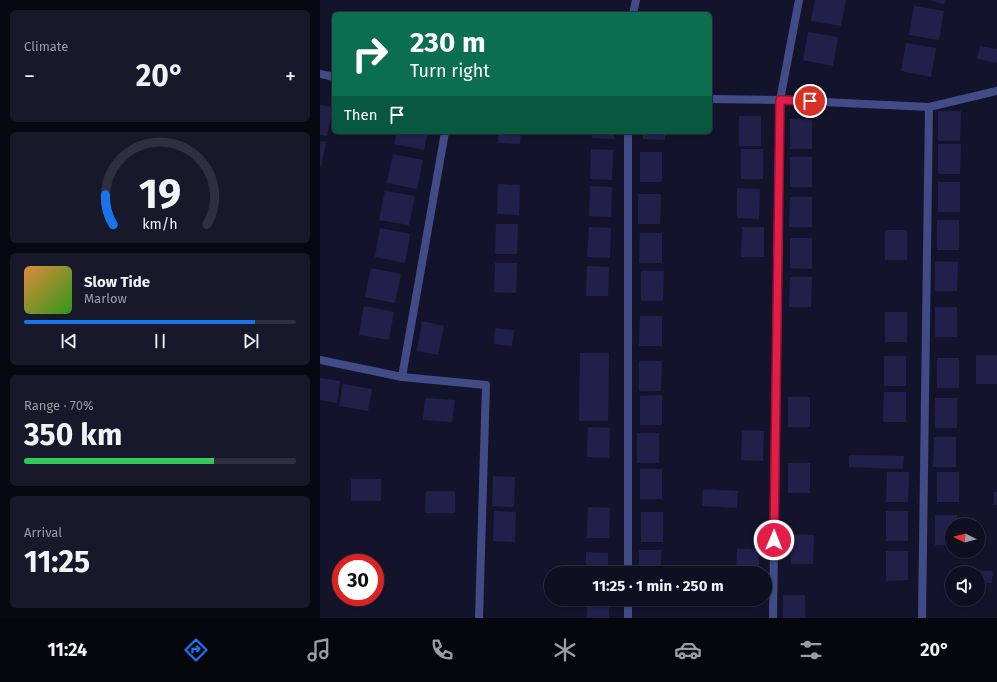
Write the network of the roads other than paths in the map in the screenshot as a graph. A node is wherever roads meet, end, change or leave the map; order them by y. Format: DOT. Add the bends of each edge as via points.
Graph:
graph roads {
  1 [pos="636,0"];
  2 [pos="798,0"];
  3 [pos="633,12"];
  4 [pos="320,74"];
  5 [pos="332,77"];
  6 [pos="997,91"];
  7 [pos="712,99"];
  8 [pos="780,100"];
  9 [pos="929,107"];
  10 [pos="445,134"];
  11 [pos="628,134"];
  12 [pos="320,360"];
  13 [pos="402,377"];
  14 [pos="628,566"];
  15 [pos="628,606"];
  16 [pos="479,618"];
  17 [pos="628,618"];
  18 [pos="773,618"];
  19 [pos="922,618"];
  1 -- 3 [label="street"];
  2 -- 8 [label="street"];
  4 -- 5 [label="street"];
  6 -- 9 [label="street"];
  7 -- 8 [label="street"];
  8 -- 9 [label="street"];
  8 -- 18 [label="street"];
  9 -- 19 [label="street"];
  10 -- 13 [label="street"];
  11 -- 14 [label="street"];
  12 -- 13 [label="street"];
  13 -- 16 [label="street" via="486,386"];
  15 -- 17 [label="street"];
}
